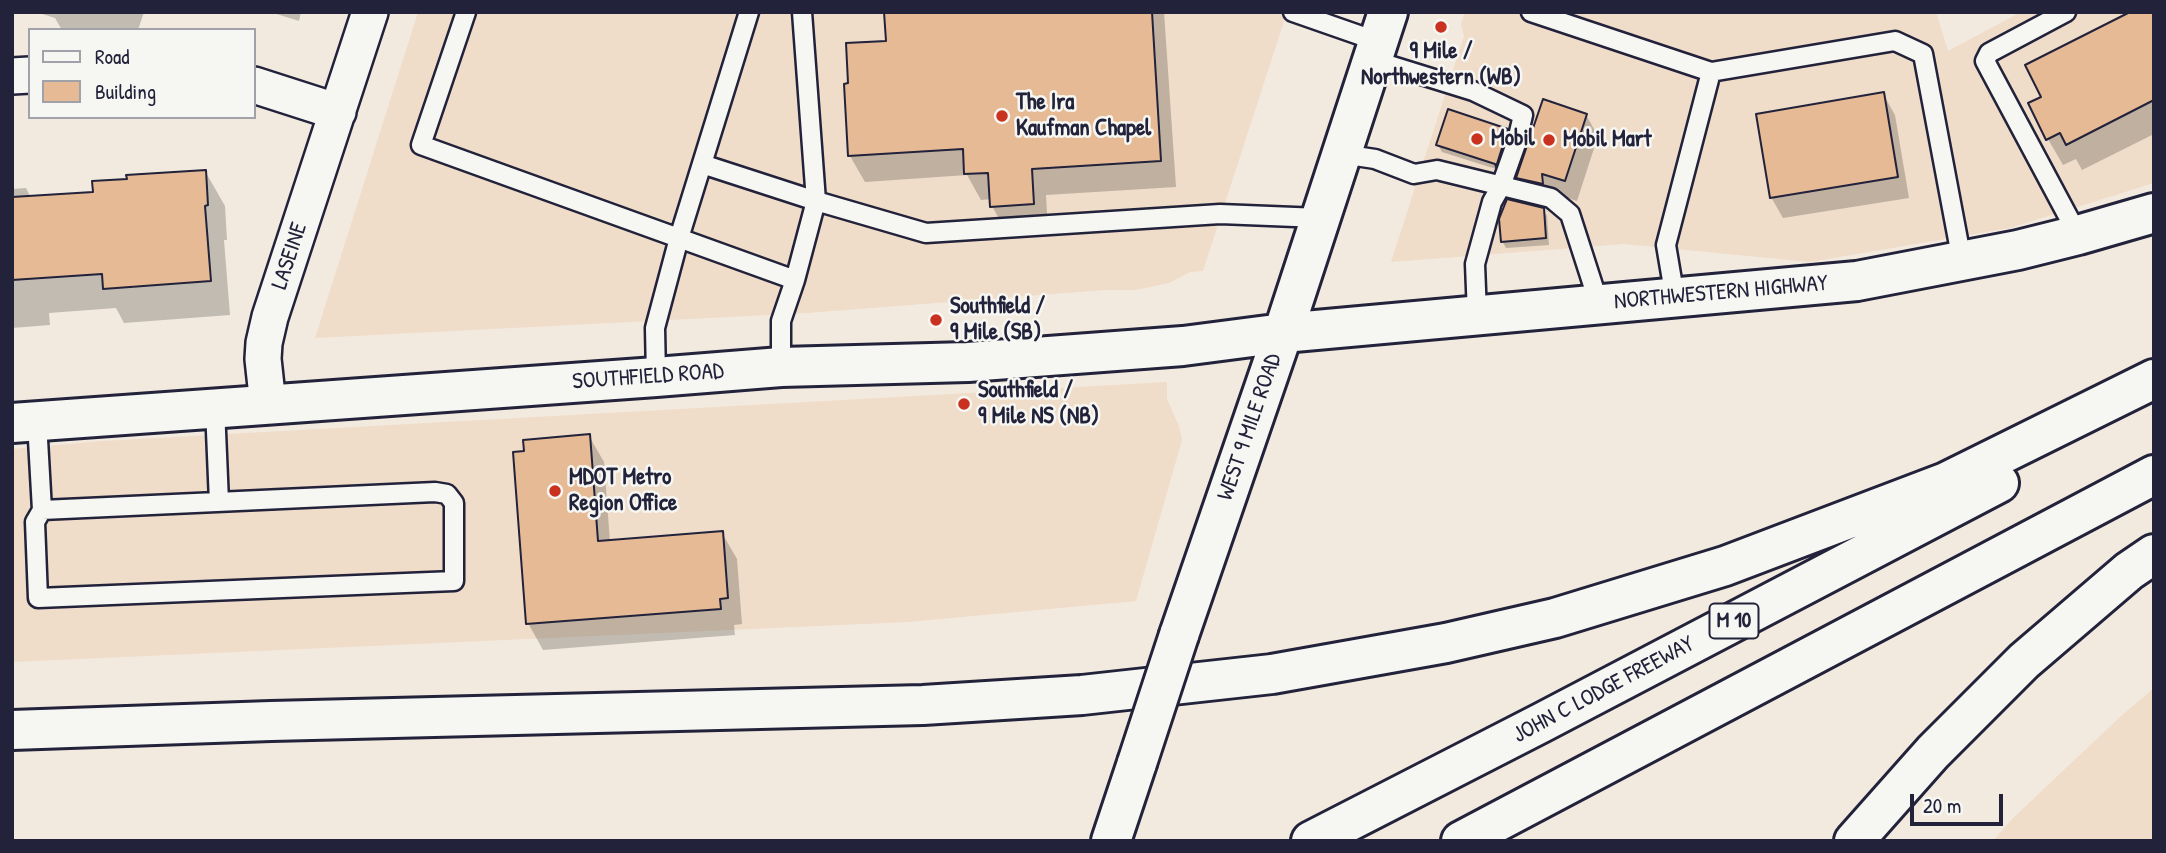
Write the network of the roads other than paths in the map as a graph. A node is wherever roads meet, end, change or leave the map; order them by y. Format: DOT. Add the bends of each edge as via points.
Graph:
graph roads {
  1 [pos="370,12"];
  2 [pos="466,12"];
  3 [pos="748,12"];
  4 [pos="802,12"];
  5 [pos="1293,12"];
  6 [pos="1531,12"];
  7 [pos="2066,12"];
  8 [pos="1380,38"];
  9 [pos="1711,72"];
  10 [pos="256,86"];
  11 [pos="338,112"];
  12 [pos="1342,154"];
  13 [pos="702,164"];
  14 [pos="1501,186"];
  15 [pos="816,201"];
  16 [pos="2154,213"];
  17 [pos="1320,218"];
  18 [pos="2078,235"];
  19 [pos="679,238"];
  20 [pos="1962,261"];
  21 [pos="795,280"];
  22 [pos="1675,299"];
  23 [pos="1599,304"];
  24 [pos="1477,315"];
  25 [pos="1283,333"];
  26 [pos="781,367"];
  27 [pos="656,377"];
  28 [pos="2154,379"];
  29 [pos="2154,396"];
  30 [pos="268,405"];
  31 [pos="215,408"];
  32 [pos="25,422"];
  33 [pos="2154,475"];
  34 [pos="219,502"];
  35 [pos="42,510"];
  36 [pos="2154,554"];
  37 [pos="12,730"];
  38 [pos="1111,841"];
  39 [pos="1311,841"];
  40 [pos="1461,841"];
  41 [pos="1854,841"];
  1 -- 11 [label="street, LASEINE"];
  2 -- 19 [label="lane" via="421,145"];
  3 -- 13 [label="lane"];
  4 -- 15 [label="lane"];
  5 -- 8 [label="lane"];
  6 -- 9 [label="lane"];
  7 -- 18 [label="lane" via="1989,53 1985,61"];
  8 -- 12 [label="main road, WEST 9 MILE ROAD"];
  8 -- 14 [label="lane" via="1523,115"];
  9 -- 20 [label="lane" via="1895,41 1923,54"];
  9 -- 22 [label="lane" via="1667,245"];
  10 -- 11 [label="street"];
  11 -- 30 [label="street, LASEINE" via="270,317 263,359"];
  12 -- 14 [label="lane" via="1376,159 1414,174 1437,170"];
  12 -- 17 [label="main road, WEST 9 MILE ROAD"];
  13 -- 15 [label="lane"];
  13 -- 19 [label="lane"];
  14 -- 23 [label="lane" via="1551,198 1570,214"];
  14 -- 24 [label="lane" via="1475,264"];
  15 -- 17 [label="lane" via="926,233 1220,214"];
  15 -- 21 [label="lane"];
  16 -- 18 [label="main road, NORTHWESTERN HIGHWAY"];
  17 -- 25 [label="main road, WEST 9 MILE ROAD"];
  18 -- 20 [label="main road, NORTHWESTERN HIGHWAY"];
  19 -- 21 [label="lane"];
  19 -- 27 [label="lane" via="655,328"];
  20 -- 22 [label="main road, NORTHWESTERN HIGHWAY" via="1857,281"];
  21 -- 26 [label="lane" via="781,321"];
  22 -- 23 [label="main road, NORTHWESTERN HIGHWAY"];
  23 -- 24 [label="main road, NORTHWESTERN HIGHWAY"];
  24 -- 25 [label="main road, NORTHWESTERN HIGHWAY"];
  25 -- 26 [label="main road, SOUTHFIELD ROAD" via="1183,346 968,362"];
  25 -- 38 [label="main road, WEST 9 MILE ROAD, bridge"];
  26 -- 27 [label="main road, SOUTHFIELD ROAD"];
  27 -- 30 [label="main road, SOUTHFIELD ROAD"];
  28 -- 37 [label="main road" via="1946,482 1725,566 1555,618 1272,674 1082,695 923,705"];
  29 -- 39 [label="main road, JOHN C LODGE FREEWAY / M 10" via="1956,507"];
  30 -- 31 [label="main road, SOUTHFIELD ROAD"];
  31 -- 32 [label="main road, SOUTHFIELD ROAD"];
  31 -- 34 [label="lane"];
  32 -- 35 [label="lane"];
  33 -- 40 [label="main road"];
  34 -- 35 [label="lane"];
  34 -- 35 [label="lane" via="447,494 454,503 454,581 38,598 35,522"];
  36 -- 41 [label="main road" via="2024,661 1933,752"];
}
